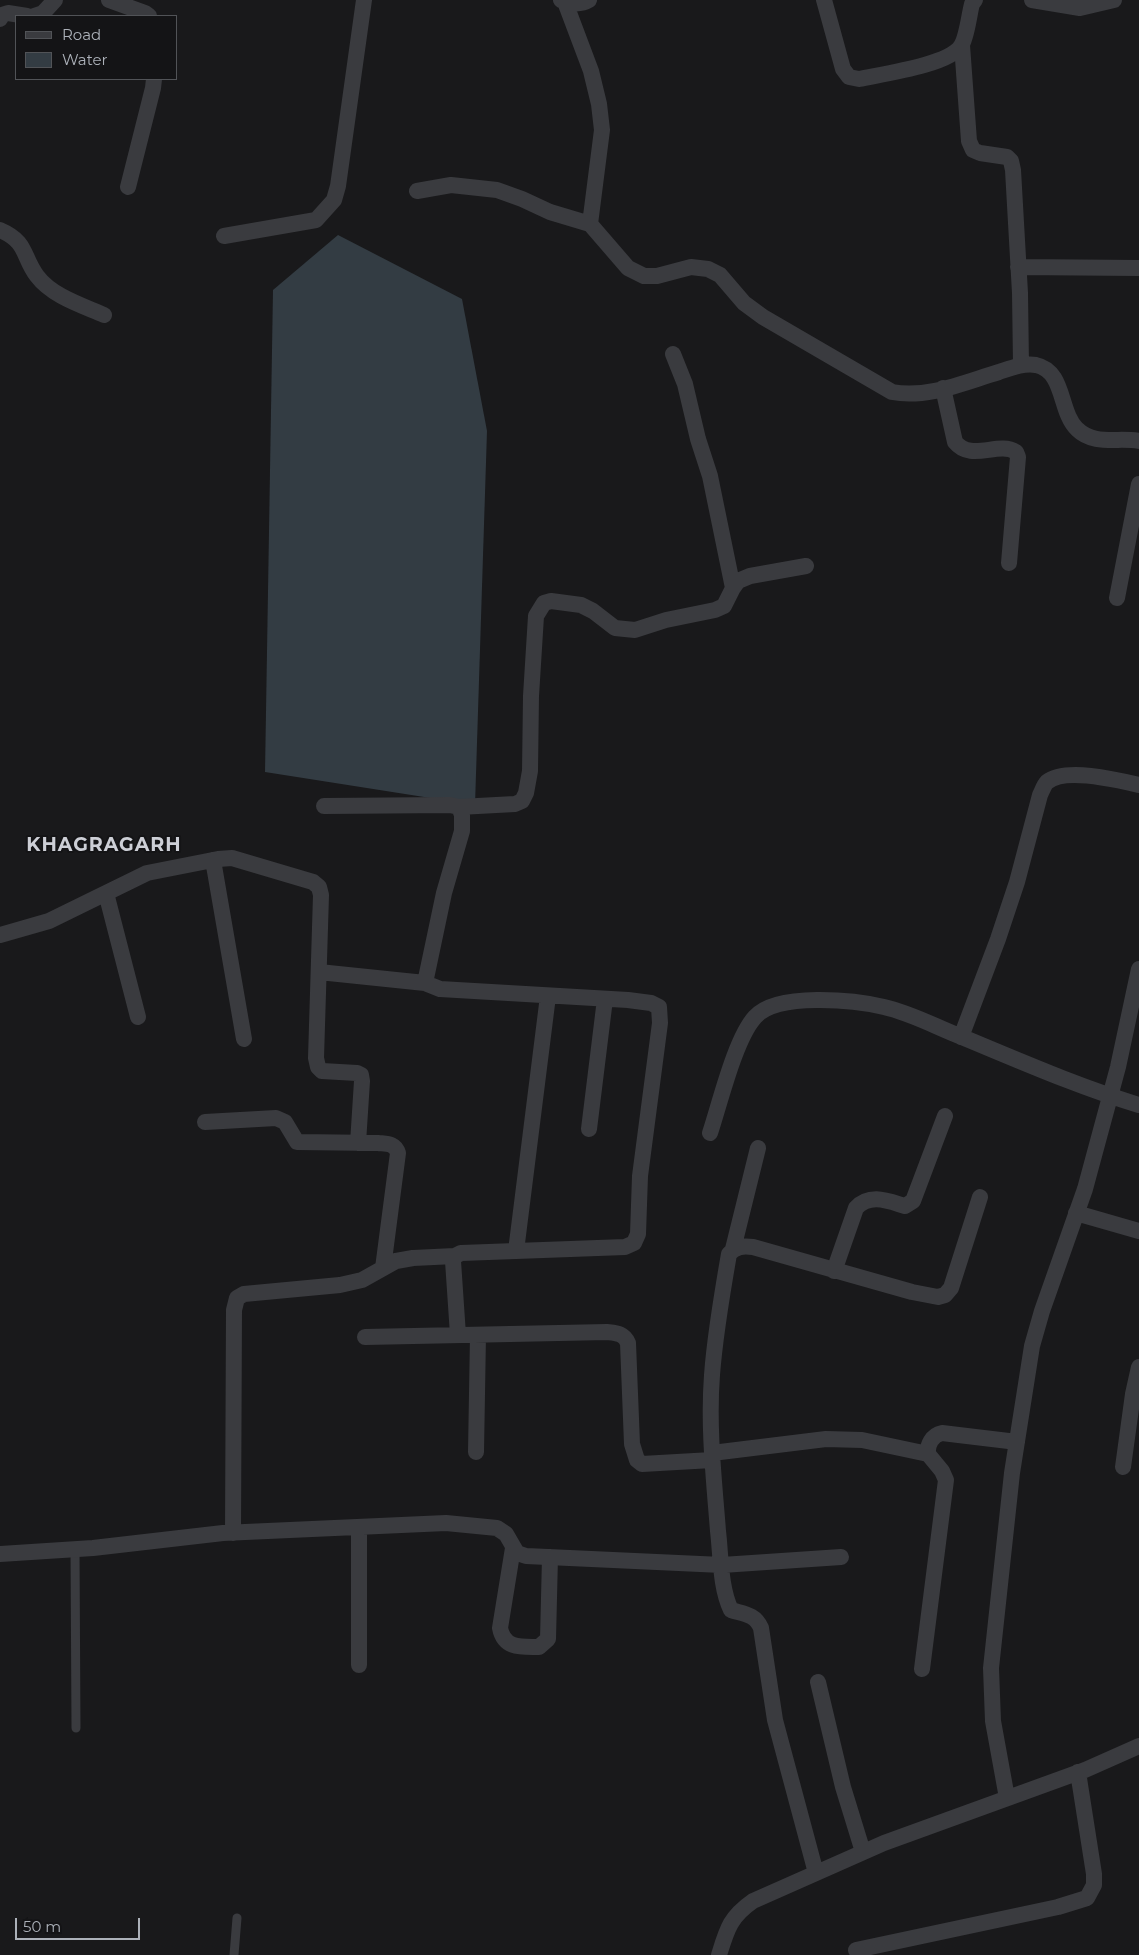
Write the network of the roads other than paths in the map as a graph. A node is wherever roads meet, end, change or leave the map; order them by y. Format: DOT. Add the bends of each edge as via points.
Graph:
graph roads {
  1 [pos="55,0"];
  2 [pos="108,0"];
  3 [pos="364,0"];
  4 [pos="588,0"];
  5 [pos="824,0"];
  6 [pos="975,0"];
  7 [pos="1032,0"];
  8 [pos="1114,0"];
  9 [pos="563,1"];
  10 [pos="21,15"];
  11 [pos="37,15"];
  12 [pos="148,15"];
  13 [pos="0,19"];
  14 [pos="962,45"];
  15 [pos="154,80"];
  16 [pos="128,187"];
  17 [pos="417,192"];
  18 [pos="590,224"];
  19 [pos="0,230"];
  20 [pos="224,236"];
  21 [pos="1018,267"];
  22 [pos="1139,268"];
  23 [pos="104,316"];
  24 [pos="673,354"];
  25 [pos="1021,365"];
  26 [pos="943,388"];
  27 [pos="1139,441"];
  28 [pos="1139,484"];
  29 [pos="1008,563"];
  30 [pos="806,566"];
  31 [pos="733,588"];
  32 [pos="1117,598"];
  33 [pos="1139,785"];
  34 [pos="324,806"];
  35 [pos="459,807"];
  36 [pos="213,860"];
  37 [pos="106,893"];
  38 [pos="0,935"];
  39 [pos="1139,969"];
  40 [pos="319,972"];
  41 [pos="425,983"];
  42 [pos="548,996"];
  43 [pos="605,999"];
  44 [pos="138,1017"];
  45 [pos="961,1037"];
  46 [pos="244,1039"];
  47 [pos="1110,1096"];
  48 [pos="1139,1105"];
  49 [pos="945,1116"];
  50 [pos="205,1122"];
  51 [pos="589,1129"];
  52 [pos="710,1133"];
  53 [pos="358,1143"];
  54 [pos="758,1148"];
  55 [pos="980,1197"];
  56 [pos="1076,1213"];
  57 [pos="1139,1231"];
  58 [pos="733,1249"];
  59 [pos="516,1251"];
  60 [pos="455,1256"];
  61 [pos="383,1268"];
  62 [pos="834,1271"];
  63 [pos="458,1335"];
  64 [pos="478,1335"];
  65 [pos="365,1337"];
  66 [pos="1139,1367"];
  67 [pos="1017,1442"];
  68 [pos="476,1452"];
  69 [pos="928,1454"];
  70 [pos="712,1456"];
  71 [pos="1124,1467"];
  72 [pos="359,1527"];
  73 [pos="233,1533"];
  74 [pos="513,1548"];
  75 [pos="75,1549"];
  76 [pos="0,1554"];
  77 [pos="550,1557"];
  78 [pos="841,1557"];
  79 [pos="722,1565"];
  80 [pos="359,1664"];
  81 [pos="922,1669"];
  82 [pos="818,1682"];
  83 [pos="76,1728"];
  84 [pos="1139,1746"];
  85 [pos="1078,1772"];
  86 [pos="1007,1798"];
  87 [pos="863,1852"];
  88 [pos="816,1873"];
  89 [pos="237,1918"];
  90 [pos="856,1950"];
  91 [pos="234,1955"];
  92 [pos="719,1955"];
  1 -- 11 [label="street"];
  2 -- 12 [label="street"];
  3 -- 20 [label="street" via="334,200 316,220"];
  4 -- 9 [label="street"];
  5 -- 14 [label="street" via="843,69 849,77 859,79 935,62 952,55"];
  6 -- 14 [label="street"];
  7 -- 8 [label="street" via="1080,8"];
  9 -- 18 [label="street" via="591,71 599,104 602,130"];
  10 -- 13 [label="street" via="8,13"];
  14 -- 21 [label="street" via="969,141 973,150 1007,157 1011,161"];
  15 -- 16 [label="street"];
  17 -- 18 [label="street" via="451,185 497,190"];
  18 -- 26 [label="street" via="628,268 644,276 691,267 708,269 720,275 744,303 763,317 892,392 914,394"];
  19 -- 23 [label="street" via="12,235 22,245 37,276 48,287"];
  21 -- 22 [label="street"];
  21 -- 25 [label="street"];
  24 -- 31 [label="street" via="685,384 710,476"];
  25 -- 26 [label="street"];
  25 -- 27 [label="street" via="1045,368 1054,377 1070,419 1086,435 1103,440"];
  26 -- 29 [label="street" via="955,442 960,448 968,451 1009,450 1016,452 1018,457"];
  28 -- 32 [label="street"];
  30 -- 31 [label="street" via="750,576 738,581"];
  31 -- 35 [label="street" via="724,606 715,610 635,630 615,628 581,605 544,603 536,616 530,771 526,793 522,801 515,804"];
  33 -- 45 [label="street" via="1083,776 1064,776 1045,783 1004,922"];
  34 -- 35 [label="street"];
  35 -- 41 [label="street" via="462,831 444,893"];
  36 -- 37 [label="street" via="147,873"];
  36 -- 40 [label="street" via="232,858 313,882 319,887 322,895"];
  36 -- 46 [label="street"];
  37 -- 38 [label="street" via="49,921"];
  37 -- 44 [label="street"];
  39 -- 47 [label="street"];
  40 -- 41 [label="street"];
  40 -- 53 [label="street" via="318,1067 322,1071 358,1073 361,1076"];
  41 -- 42 [label="street" via="440,989"];
  42 -- 43 [label="street"];
  42 -- 59 [label="street"];
  43 -- 51 [label="street"];
  43 -- 59 [label="street" via="651,1003 658,1007 660,1023 640,1176 638,1234 634,1243 626,1247"];
  45 -- 47 [label="street"];
  45 -- 52 [label="street" via="884,1007 852,1002 815,999 764,1009 746,1031"];
  47 -- 48 [label="street"];
  47 -- 56 [label="street"];
  49 -- 62 [label="street" via="913,1201 905,1206 878,1199 860,1203"];
  50 -- 53 [label="street" via="276,1118 285,1122 297,1142"];
  53 -- 61 [label="street" via="390,1144 398,1153"];
  54 -- 58 [label="street"];
  55 -- 62 [label="street" via="945,1295 938,1297 912,1292"];
  56 -- 57 [label="street"];
  56 -- 67 [label="street" via="1032,1346"];
  58 -- 62 [label="street" via="753,1247"];
  58 -- 70 [label="street" via="729,1254 716,1328"];
  59 -- 60 [label="street"];
  60 -- 61 [label="street" via="413,1258 396,1261"];
  60 -- 63 [label="street"];
  61 -- 73 [label="street" via="362,1280 340,1286 244,1294 237,1298 234,1310"];
  63 -- 64 [label="street"];
  63 -- 65 [label="street"];
  64 -- 68 [label="street"];
  64 -- 70 [label="street" via="620,1333 628,1343 632,1444 636,1460 642,1464"];
  66 -- 71 [label="street"];
  67 -- 69 [label="street" via="942,1433 934,1436"];
  67 -- 86 [label="street" via="991,1668 993,1721"];
  69 -- 70 [label="street" via="862,1440 826,1439"];
  69 -- 81 [label="street" via="946,1480"];
  70 -- 79 [label="street"];
  72 -- 73 [label="street"];
  72 -- 74 [label="street" via="446,1523 497,1528 506,1534"];
  72 -- 80 [label="street"];
  73 -- 75 [label="street"];
  74 -- 77 [label="street" via="526,1556"];
  74 -- 77 [label="street" via="500,1628 508,1643 519,1646 539,1647 548,1639"];
  75 -- 76 [label="street"];
  75 -- 83 [label="lane"];
  77 -- 79 [label="street"];
  78 -- 79 [label="street"];
  79 -- 88 [label="street" via="731,1610 752,1616 761,1628 776,1720"];
  82 -- 87 [label="street" via="843,1787"];
  84 -- 85 [label="street"];
  85 -- 86 [label="street"];
  85 -- 90 [label="street" via="1094,1874 1094,1885 1087,1898"];
  86 -- 87 [label="street"];
  87 -- 88 [label="street"];
  88 -- 92 [label="street" via="741,1909 731,1921"];
  89 -- 91 [label="lane"];
}
